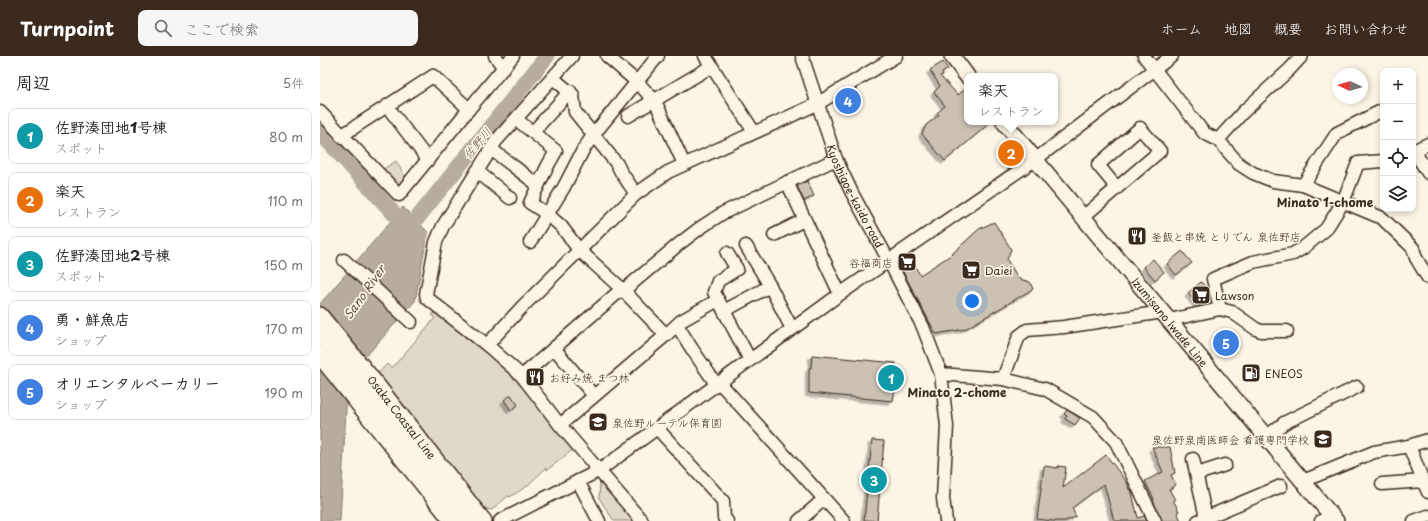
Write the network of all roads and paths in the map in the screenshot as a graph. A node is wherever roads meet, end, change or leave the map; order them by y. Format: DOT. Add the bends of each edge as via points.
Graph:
graph roads {
  1 [pos="495,56"];
  2 [pos="513,56"];
  3 [pos="572,56"];
  4 [pos="607,56"];
  5 [pos="658,56"];
  6 [pos="802,56"];
  7 [pos="896,56"];
  8 [pos="952,56"];
  9 [pos="1144,56"];
  10 [pos="1166,56"];
  11 [pos="1172,56"];
  12 [pos="1182,56"];
  13 [pos="1302,56"];
  14 [pos="709,61"];
  15 [pos="504,68"];
  16 [pos="1154,69"];
  17 [pos="965,73"];
  18 [pos="553,78"];
  19 [pos="637,82"];
  20 [pos="570,91"];
  21 [pos="655,101"];
  22 [pos="817,104"];
  23 [pos="387,106"];
  24 [pos="469,109"];
  25 [pos="1380,111"];
  26 [pos="320,112"];
  27 [pos="628,116"];
  28 [pos="516,119"];
  29 [pos="1007,125"];
  30 [pos="533,132"];
  31 [pos="754,132"];
  32 [pos="594,134"];
  33 [pos="341,136"];
  34 [pos="1218,140"];
  35 [pos="1428,144"];
  36 [pos="491,149"];
  37 [pos="1416,150"];
  38 [pos="1416,155"];
  39 [pos="836,159"];
  40 [pos="1036,159"];
  41 [pos="428,160"];
  42 [pos="1380,161"];
  43 [pos="684,164"];
  44 [pos="477,171"];
  45 [pos="1428,173"];
  46 [pos="787,182"];
  47 [pos="1303,185"];
  48 [pos="538,186"];
  49 [pos="1117,188"];
  50 [pos="636,194"];
  51 [pos="510,198"];
  52 [pos="1343,202"];
  53 [pos="547,214"];
  54 [pos="1083,217"];
  55 [pos="804,220"];
  56 [pos="774,235"];
  57 [pos="530,242"];
  58 [pos="746,246"];
  59 [pos="579,250"];
  60 [pos="727,252"];
  61 [pos="344,260"];
  62 [pos="889,261"];
  63 [pos="1428,278"];
  64 [pos="770,286"];
  65 [pos="622,290"];
  66 [pos="840,294"];
  67 [pos="718,300"];
  68 [pos="1220,309"];
  69 [pos="724,311"];
  70 [pos="320,315"];
  71 [pos="1166,316"];
  72 [pos="411,322"];
  73 [pos="677,324"];
  74 [pos="792,329"];
  75 [pos="320,330"];
  76 [pos="1287,331"];
  77 [pos="666,335"];
  78 [pos="487,346"];
  79 [pos="554,348"];
  80 [pos="320,354"];
  81 [pos="750,360"];
  82 [pos="320,368"];
  83 [pos="941,374"];
  84 [pos="522,376"];
  85 [pos="1003,379"];
  86 [pos="718,383"];
  87 [pos="1357,387"];
  88 [pos="594,396"];
  89 [pos="560,425"];
  90 [pos="657,428"];
  91 [pos="1266,437"];
  92 [pos="1428,440"];
  93 [pos="1408,446"];
  94 [pos="1193,460"];
  95 [pos="1225,465"];
  96 [pos="600,470"];
  97 [pos="1197,474"];
  98 [pos="578,481"];
  99 [pos="1303,481"];
  100 [pos="1382,484"];
  101 [pos="1281,486"];
  102 [pos="1426,487"];
  103 [pos="824,499"];
  104 [pos="1428,516"];
  105 [pos="1202,519"];
  106 [pos="1330,520"];
  107 [pos="443,521"];
  108 [pos="454,521"];
  109 [pos="472,521"];
  110 [pos="484,521"];
  111 [pos="500,521"];
  112 [pos="599,521"];
  113 [pos="642,521"];
  114 [pos="728,521"];
  115 [pos="799,521"];
  116 [pos="844,521"];
  117 [pos="946,521"];
  118 [pos="1156,521"];
  119 [pos="1414,521"];
  1 -- 15 [label="street"];
  2 -- 15 [label="street"];
  3 -- 18 [label="street"];
  4 -- 19 [label="street"];
  5 -- 19 [label="street"];
  6 -- 22 [label="street, Kyoshigoe-kaido road"];
  7 -- 22 [label="street"];
  8 -- 17 [label="main road"];
  9 -- 16 [label="street"];
  10 -- 16 [label="street"];
  11 -- 16 [label="street"];
  12 -- 16 [label="street"];
  13 -- 34 [label="street" via="1243,112"];
  14 -- 21 [label="street"];
  14 -- 31 [label="street"];
  15 -- 24 [label="street"];
  16 -- 34 [label="street" via="1204,133"];
  16 -- 40 [label="street"];
  18 -- 20 [label="street"];
  18 -- 28 [label="street"];
  19 -- 21 [label="street"];
  19 -- 32 [label="street"];
  20 -- 30 [label="street"];
  20 -- 32 [label="street" via="574,94 575,112"];
  21 -- 27 [label="street"];
  21 -- 43 [label="street"];
  22 -- 31 [label="street"];
  22 -- 39 [label="street, Kyoshigoe-kaido road"];
  23 -- 24 [label="street" via="434,76"];
  23 -- 33 [label="street"];
  23 -- 41 [label="street"];
  24 -- 41 [label="street"];
  25 -- 47 [label="street" via="1336,133"];
  26 -- 33 [label="street"];
  28 -- 30 [label="street"];
  28 -- 36 [label="street"];
  29 -- 40 [label="main road, Izumisano Iwade Line"];
  30 -- 48 [label="street" via="556,151"];
  31 -- 43 [label="street"];
  32 -- 50 [label="street"];
  32 -- 53 [label="street"];
  33 -- 41 [label="street" via="399,195"];
  34 -- 47 [label="street" via="1239,164 1253,174 1273,181"];
  35 -- 37 [label="street"];
  36 -- 44 [label="street"];
  36 -- 48 [label="street"];
  38 -- 45 [label="street"];
  39 -- 46 [label="street"];
  39 -- 62 [label="street, Kyoshigoe-kaido road"];
  40 -- 54 [label="main road, Izumisano Iwade Line"];
  40 -- 62 [label="street"];
  42 -- 52 [label="street" via="1358,163"];
  43 -- 50 [label="street"];
  44 -- 51 [label="street"];
  44 -- 78 [label="street" via="436,242 426,294 427,298"];
  46 -- 55 [label="street"];
  46 -- 65 [label="street" via="710,221"];
  47 -- 52 [label="street"];
  48 -- 53 [label="street" via="530,203"];
  49 -- 49 [label="street" via="1160,151 1140,128 1098,165"];
  49 -- 54 [label="street"];
  50 -- 59 [label="street"];
  52 -- 63 [label="street" via="1382,218 1412,248"];
  52 -- 68 [label="street" via="1326,229 1293,254 1253,262 1213,278"];
  53 -- 57 [label="street"];
  53 -- 59 [label="street" via="561,226"];
  54 -- 71 [label="main road, Izumisano Iwade Line"];
  55 -- 56 [label="street"];
  55 -- 66 [label="street"];
  58 -- 64 [label="street"];
  59 -- 65 [label="street"];
  59 -- 78 [label="street"];
  60 -- 67 [label="street" via="737,269 718,281 714,292"];
  61 -- 72 [label="street"];
  62 -- 66 [label="street"];
  62 -- 83 [label="street, Kyoshigoe-kaido road" via="923,327"];
  64 -- 69 [label="street"];
  64 -- 74 [label="street"];
  65 -- 77 [label="street"];
  65 -- 79 [label="street"];
  66 -- 74 [label="street"];
  67 -- 69 [label="street"];
  67 -- 73 [label="street"];
  68 -- 71 [label="street"];
  68 -- 76 [label="street" via="1232,312 1261,331"];
  69 -- 81 [label="street"];
  70 -- 110 [label="main road, Osaka Coastal Line"];
  71 -- 85 [label="street" via="1027,330 1019,336"];
  71 -- 91 [label="main road, Izumisano Iwade Line"];
  73 -- 77 [label="street"];
  73 -- 86 [label="street"];
  74 -- 81 [label="street"];
  75 -- 109 [label="highway"];
  77 -- 88 [label="street"];
  78 -- 84 [label="street"];
  79 -- 84 [label="street"];
  79 -- 88 [label="street"];
  80 -- 108 [label="highway"];
  81 -- 86 [label="street"];
  82 -- 107 [label="main road"];
  83 -- 85 [label="street"];
  83 -- 117 [label="street, Kyoshigoe-kaido road" via="947,426 943,498"];
  84 -- 89 [label="street"];
  85 -- 118 [label="street" via="1045,389 1093,417 1116,442"];
  86 -- 90 [label="street"];
  86 -- 103 [label="street"];
  87 -- 91 [label="street" via="1284,423"];
  88 -- 89 [label="street"];
  89 -- 96 [label="street"];
  90 -- 96 [label="street"];
  90 -- 114 [label="street" via="723,501 724,518"];
  91 -- 99 [label="main road, Izumisano Iwade Line"];
  92 -- 93 [label="street"];
  93 -- 99 [label="street" via="1374,452"];
  93 -- 102 [label="street"];
  94 -- 97 [label="street"];
  95 -- 97 [label="street"];
  96 -- 98 [label="street"];
  96 -- 113 [label="street"];
  97 -- 105 [label="street"];
  98 -- 111 [label="street"];
  98 -- 112 [label="street"];
  99 -- 106 [label="main road, Izumisano Iwade Line"];
  100 -- 102 [label="street"];
  101 -- 105 [label="street"];
  103 -- 115 [label="street"];
  103 -- 116 [label="street"];
  104 -- 119 [label="street"];
}
